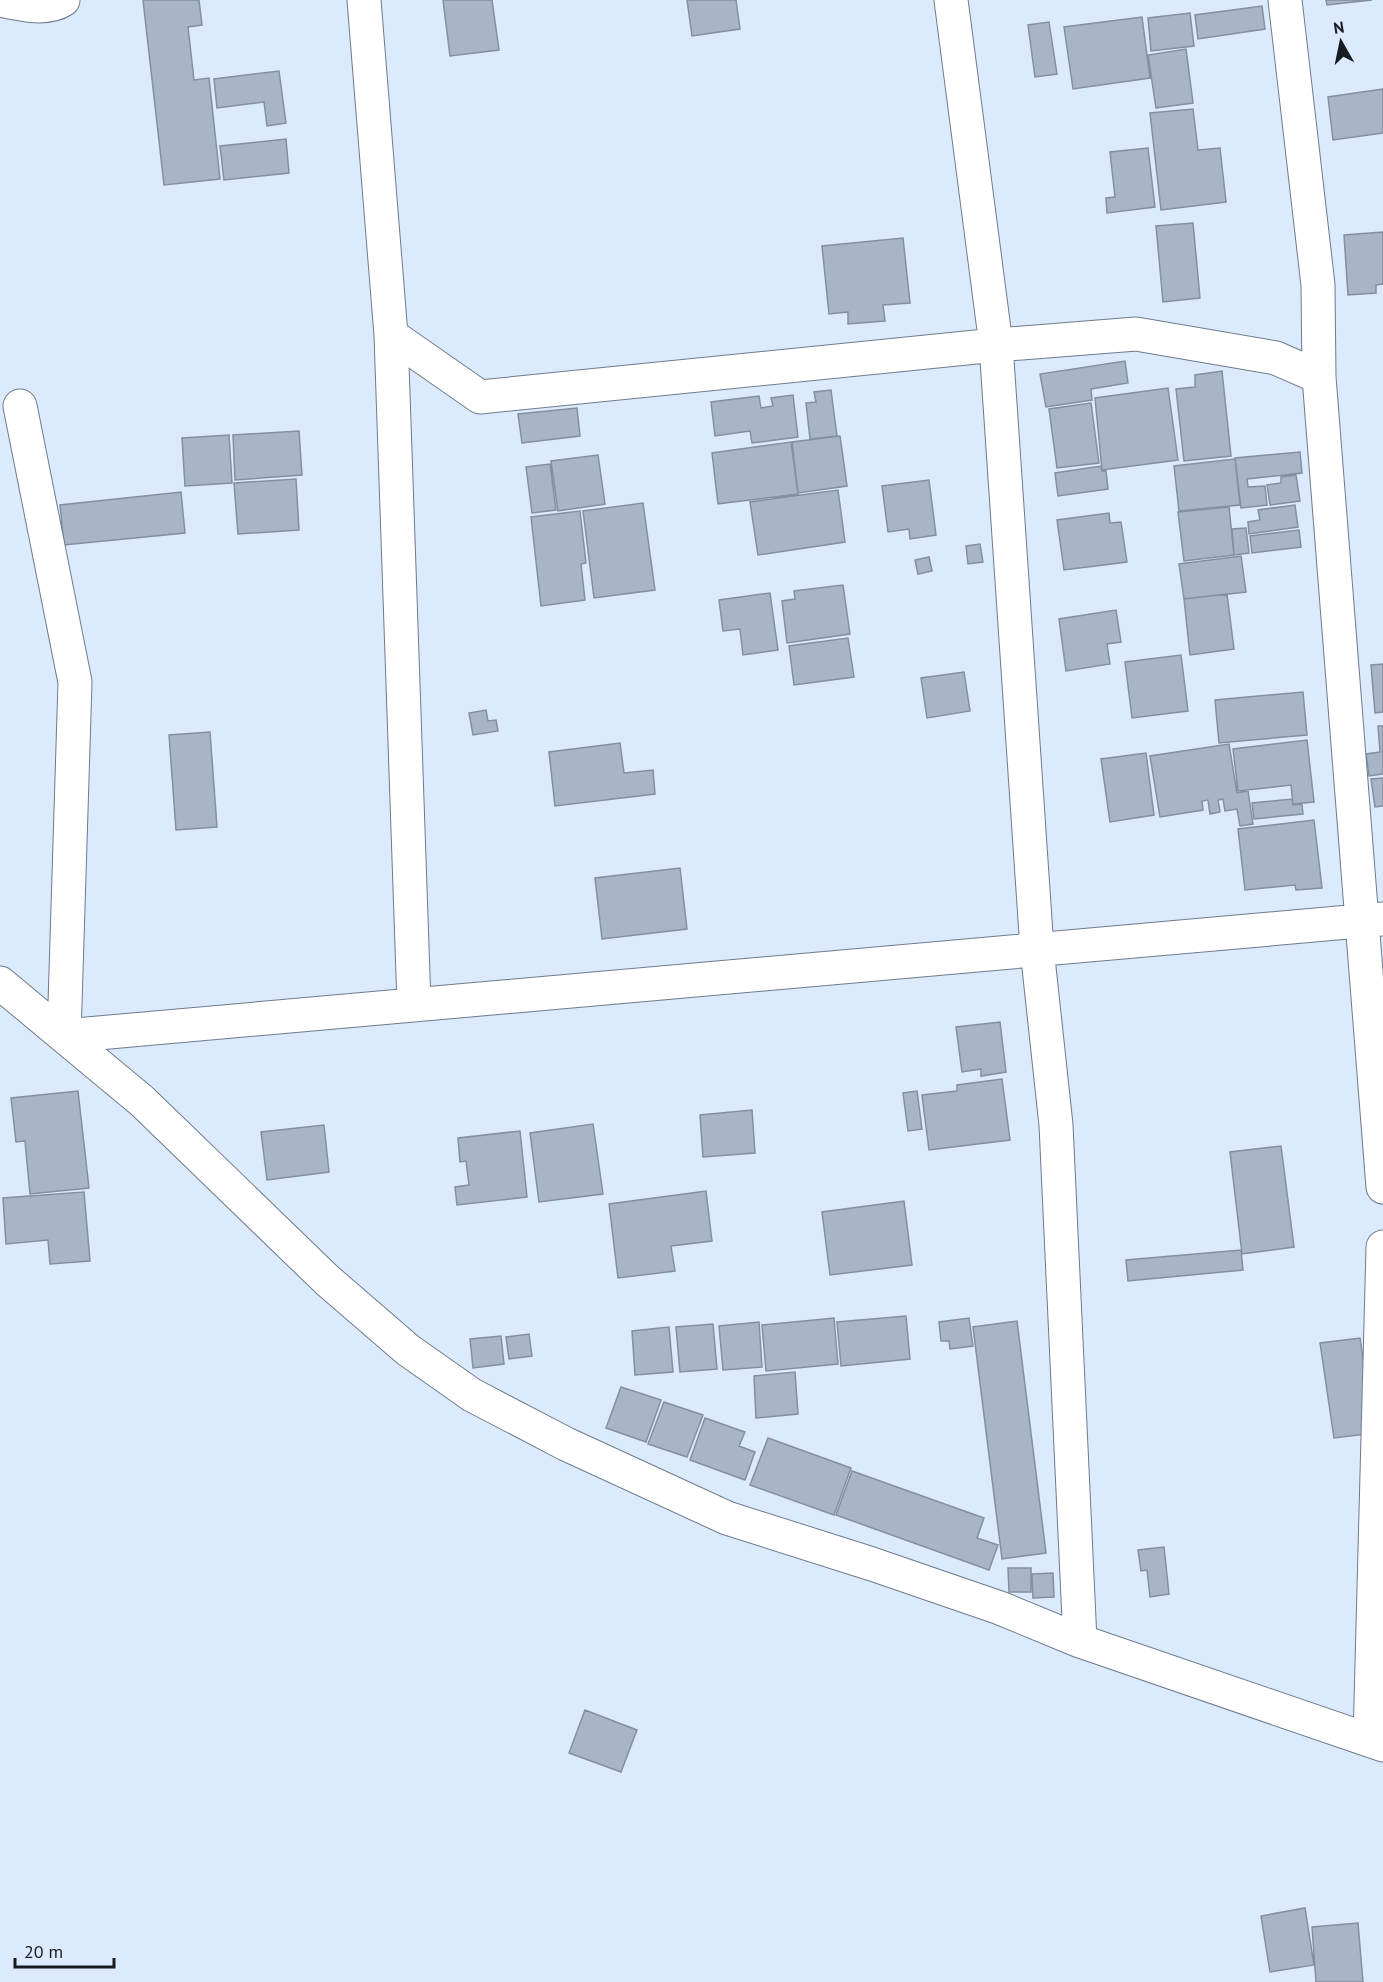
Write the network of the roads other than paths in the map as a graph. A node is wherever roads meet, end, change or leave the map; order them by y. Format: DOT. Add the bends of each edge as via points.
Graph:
graph roads {
  1 [pos="0,0"];
  2 [pos="63,0"];
  3 [pos="364,0"];
  4 [pos="951,0"];
  5 [pos="1285,0"];
  6 [pos="391,335"];
  7 [pos="996,345"];
  8 [pos="1319,376"];
  9 [pos="20,406"];
  10 [pos="1372,920"];
  11 [pos="1037,949"];
  12 [pos="0,983"];
  13 [pos="414,1005"];
  14 [pos="64,1036"];
  15 [pos="1383,1187"];
  16 [pos="1383,1247"];
  17 [pos="1080,1641"];
  18 [pos="1376,1743"];
  1 -- 2 [label="street" via="31,5 56,5"];
  3 -- 6 [label="street"];
  4 -- 7 [label="street"];
  5 -- 8 [label="street" via="1318,285"];
  6 -- 7 [label="street" via="480,397"];
  6 -- 13 [label="street"];
  7 -- 8 [label="street" via="1136,334 1276,358"];
  7 -- 11 [label="street"];
  8 -- 10 [label="street"];
  9 -- 14 [label="street" via="75,682"];
  10 -- 11 [label="street"];
  10 -- 15 [label="street"];
  11 -- 13 [label="street"];
  11 -- 17 [label="street" via="1056,1125"];
  12 -- 14 [label="street"];
  13 -- 14 [label="street"];
  14 -- 17 [label="street" via="142,1101 327,1280 408,1350 472,1395 566,1444 727,1518 979,1601"];
  16 -- 18 [label="street"];
  17 -- 18 [label="street"];
}
